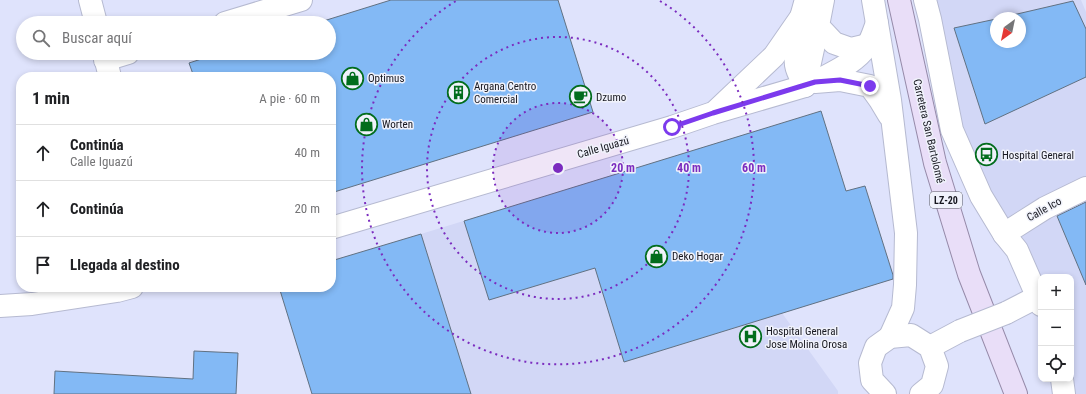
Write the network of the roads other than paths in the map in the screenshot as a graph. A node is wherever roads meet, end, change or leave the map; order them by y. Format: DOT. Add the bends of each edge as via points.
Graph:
graph roads {
  1 [pos="90,0"];
  2 [pos="301,0"];
  3 [pos="823,0"];
  4 [pos="873,0"];
  5 [pos="889,0"];
  6 [pos="899,0"];
  7 [pos="926,0"];
  8 [pos="808,14"];
  9 [pos="94,16"];
  10 [pos="248,16"];
  11 [pos="877,23"];
  12 [pos="868,45"];
  13 [pos="810,84"];
  14 [pos="713,113"];
  15 [pos="893,122"];
  16 [pos="1086,188"];
  17 [pos="336,227"];
  18 [pos="1004,234"];
  19 [pos="112,292"];
  20 [pos="1038,299"];
  21 [pos="1038,301"];
  22 [pos="0,306"];
  23 [pos="890,337"];
  24 [pos="930,347"];
  25 [pos="1062,382"];
  26 [pos="885,394"];
  27 [pos="921,394"];
  28 [pos="1003,394"];
  29 [pos="1016,394"];
  30 [pos="1064,394"];
  1 -- 9 [label="street"];
  2 -- 10 [label="street"];
  3 -- 8 [label="street"];
  4 -- 11 [label="street"];
  5 -- 28 [label="main road, Carretera San Bartolomé / LZ-20" via="923,166 959,282"];
  6 -- 29 [label="main road, Carretera San Bartolomé / LZ-20" via="935,163 968,274"];
  7 -- 18 [label="street, Carretera San Bartolomé" via="952,130 981,196"];
  8 -- 12 [label="street" via="834,43 851,49"];
  8 -- 13 [label="street"];
  8 -- 14 [label="street" via="774,56"];
  11 -- 12 [label="street"];
  11 -- 15 [label="street"];
  12 -- 13 [label="street" via="856,58"];
  13 -- 14 [label="street, Calle Iguazú"];
  13 -- 15 [label="street" via="840,80 870,86"];
  14 -- 17 [label="street, Calle Iguazú"];
  15 -- 23 [label="street" via="906,233 903,308"];
  16 -- 18 [label="street, Calle Ico" via="1045,208"];
  18 -- 20 [label="street, Carretera San Bartolomé" via="1017,250"];
  19 -- 22 [label="street"];
  21 -- 24 [label="street, bridge" via="960,331"];
  23 -- 24 [label="street" via="911,335"];
  23 -- 26 [label="street" via="876,347 870,363 872,380"];
  24 -- 27 [label="street" via="937,366 932,385"];
  25 -- 30 [label="street"];
}
